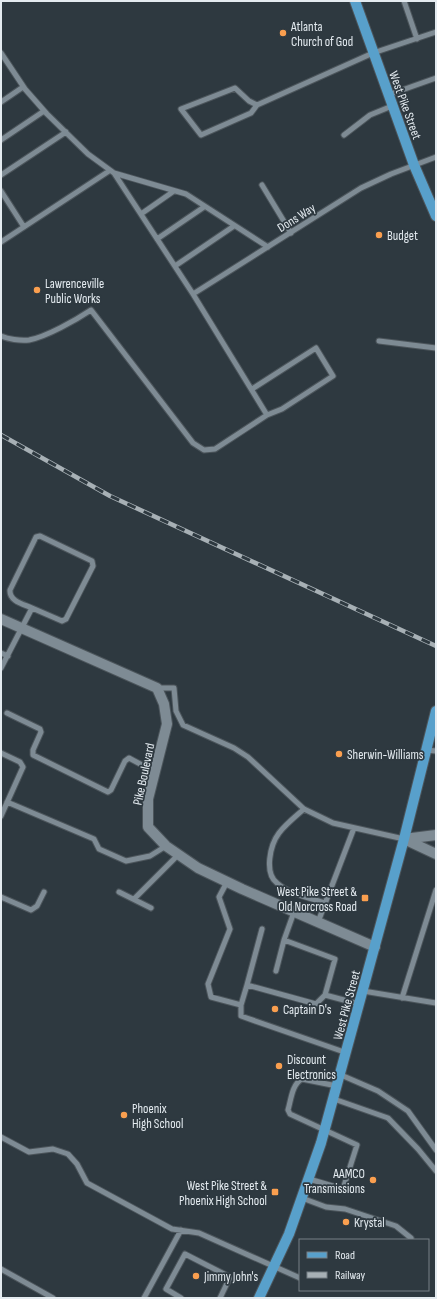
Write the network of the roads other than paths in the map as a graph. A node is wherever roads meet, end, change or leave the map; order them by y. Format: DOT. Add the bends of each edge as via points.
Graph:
graph roads {
  1 [pos="355,1"];
  2 [pos="404,1"];
  3 [pos="436,32"];
  4 [pos="417,39"];
  5 [pos="1,53"];
  6 [pos="373,53"];
  7 [pos="6,61"];
  8 [pos="1,64"];
  9 [pos="436,78"];
  10 [pos="23,87"];
  11 [pos="388,95"];
  12 [pos="1,102"];
  13 [pos="257,105"];
  14 [pos="392,106"];
  15 [pos="44,111"];
  16 [pos="66,132"];
  17 [pos="344,135"];
  18 [pos="1,140"];
  19 [pos="436,157"];
  20 [pos="414,165"];
  21 [pos="111,172"];
  22 [pos="1,175"];
  23 [pos="262,185"];
  24 [pos="1,191"];
  25 [pos="174,191"];
  26 [pos="204,207"];
  27 [pos="141,214"];
  28 [pos="436,216"];
  29 [pos="234,226"];
  30 [pos="24,227"];
  31 [pos="291,233"];
  32 [pos="157,239"];
  33 [pos="1,242"];
  34 [pos="268,247"];
  35 [pos="175,266"];
  36 [pos="193,294"];
  37 [pos="1,336"];
  38 [pos="379,340"];
  39 [pos="436,348"];
  40 [pos="252,389"];
  41 [pos="267,415"];
  42 [pos="32,608"];
  43 [pos="1,619"];
  44 [pos="23,628"];
  45 [pos="1,653"];
  46 [pos="8,656"];
  47 [pos="1,668"];
  48 [pos="157,688"];
  49 [pos="436,711"];
  50 [pos="7,713"];
  51 [pos="426,750"];
  52 [pos="436,751"];
  53 [pos="1,753"];
  54 [pos="155,772"];
  55 [pos="7,802"];
  56 [pos="304,810"];
  57 [pos="1,816"];
  58 [pos="354,828"];
  59 [pos="436,835"];
  60 [pos="404,839"];
  61 [pos="166,846"];
  62 [pos="178,854"];
  63 [pos="436,854"];
  64 [pos="227,882"];
  65 [pos="436,890"];
  66 [pos="44,892"];
  67 [pos="119,892"];
  68 [pos="1,897"];
  69 [pos="134,899"];
  70 [pos="325,903"];
  71 [pos="151,908"];
  72 [pos="294,912"];
  73 [pos="318,922"];
  74 [pos="262,929"];
  75 [pos="284,940"];
  76 [pos="375,947"];
  77 [pos="276,971"];
  78 [pos="247,985"];
  79 [pos="363,991"];
  80 [pos="326,995"];
  81 [pos="402,998"];
  82 [pos="436,1003"];
  83 [pos="359,1004"];
  84 [pos="241,1005"];
  85 [pos="347,1053"];
  86 [pos="341,1074"];
  87 [pos="338,1086"];
  88 [pos="334,1099"];
  89 [pos="325,1130"];
  90 [pos="1,1137"];
  91 [pos="436,1150"];
  92 [pos="436,1171"];
  93 [pos="309,1179"];
  94 [pos="302,1198"];
  95 [pos="181,1230"];
  96 [pos="412,1238"];
  97 [pos="274,1266"];
  98 [pos="1,1269"];
  99 [pos="299,1278"];
  100 [pos="53,1298"];
  101 [pos="144,1298"];
  102 [pos="181,1298"];
  103 [pos="220,1298"];
  104 [pos="259,1298"];
  1 -- 6 [label="main road, West Pike Street"];
  2 -- 4 [label="lane"];
  3 -- 4 [label="lane"];
  4 -- 6 [label="lane"];
  5 -- 7 [label="lane"];
  6 -- 11 [label="main road, West Pike Street"];
  6 -- 13 [label="lane"];
  7 -- 8 [label="lane"];
  7 -- 10 [label="lane"];
  9 -- 11 [label="lane"];
  10 -- 12 [label="lane"];
  10 -- 15 [label="lane"];
  11 -- 14 [label="main road, West Pike Street"];
  13 -- 13 [label="lane" via="235,88 181,109 201,135 252,113"];
  14 -- 17 [label="lane" via="370,115"];
  14 -- 20 [label="main road, West Pike Street"];
  15 -- 16 [label="lane"];
  15 -- 18 [label="lane"];
  16 -- 21 [label="lane"];
  16 -- 22 [label="lane"];
  19 -- 20 [label="lane, Dons Way"];
  20 -- 28 [label="main road, West Pike Street"];
  20 -- 31 [label="lane, Dons Way" via="361,188"];
  21 -- 25 [label="lane"];
  21 -- 27 [label="lane"];
  21 -- 30 [label="lane"];
  23 -- 31 [label="lane"];
  24 -- 30 [label="lane"];
  25 -- 26 [label="lane" via="186,194"];
  25 -- 27 [label="lane"];
  26 -- 29 [label="lane"];
  26 -- 32 [label="lane"];
  27 -- 32 [label="lane"];
  29 -- 34 [label="lane"];
  29 -- 35 [label="lane"];
  30 -- 33 [label="lane"];
  31 -- 34 [label="lane, Dons Way"];
  32 -- 35 [label="lane"];
  34 -- 36 [label="lane, Dons Way"];
  35 -- 36 [label="lane"];
  36 -- 40 [label="lane"];
  37 -- 41 [label="lane" via="28,340 72,322 90,310 192,443 204,450 215,449"];
  38 -- 39 [label="lane"];
  40 -- 41 [label="lane"];
  40 -- 41 [label="lane" via="316,348 333,376"];
  42 -- 42 [label="lane" via="62,621 66,619 93,566 92,561 40,536 36,537 9,595"];
  42 -- 44 [label="lane"];
  43 -- 44 [label="street"];
  44 -- 46 [label="lane"];
  44 -- 48 [label="street"];
  45 -- 46 [label="lane"];
  46 -- 47 [label="lane"];
  48 -- 54 [label="street, Pike Boulevard" via="164,704 167,724"];
  48 -- 56 [label="lane" via="174,688 176,711 183,725 248,757"];
  49 -- 51 [label="main road, West Pike Street"];
  50 -- 54 [label="lane" via="40,729 33,755 108,792 129,758"];
  51 -- 52 [label="lane"];
  51 -- 60 [label="main road, West Pike Street"];
  53 -- 55 [label="lane" via="20,762 23,767"];
  54 -- 61 [label="street, Pike Boulevard" via="148,799 148,827"];
  55 -- 57 [label="lane"];
  55 -- 61 [label="lane" via="94,839 99,849 126,861 150,856"];
  56 -- 58 [label="lane" via="333,824"];
  56 -- 70 [label="lane" via="278,834 268,870 273,880 282,887"];
  58 -- 60 [label="lane"];
  58 -- 70 [label="lane"];
  59 -- 60 [label="street"];
  60 -- 63 [label="street"];
  60 -- 76 [label="main road, West Pike Street"];
  61 -- 62 [label="street, Pike Boulevard"];
  62 -- 64 [label="street, Pike Boulevard" via="198,868"];
  62 -- 69 [label="lane"];
  64 -- 72 [label="street, Pike Boulevard"];
  64 -- 84 [label="lane" via="219,897 230,929 208,984 211,997"];
  65 -- 81 [label="lane"];
  66 -- 68 [label="lane" via="37,906 31,910"];
  67 -- 69 [label="lane"];
  69 -- 71 [label="lane"];
  70 -- 73 [label="lane"];
  72 -- 73 [label="street, Pike Boulevard"];
  72 -- 75 [label="lane"];
  73 -- 76 [label="street, Pike Boulevard"];
  74 -- 78 [label="lane"];
  75 -- 77 [label="lane"];
  75 -- 80 [label="lane" via="335,959"];
  76 -- 79 [label="main road, West Pike Street"];
  78 -- 80 [label="lane" via="316,1004"];
  78 -- 84 [label="lane"];
  79 -- 81 [label="lane"];
  79 -- 83 [label="main road, West Pike Street"];
  80 -- 83 [label="lane"];
  81 -- 82 [label="lane"];
  83 -- 85 [label="main road, West Pike Street"];
  84 -- 85 [label="lane" via="241,1016"];
  85 -- 86 [label="main road, West Pike Street"];
  86 -- 87 [label="main road, West Pike Street"];
  86 -- 91 [label="lane" via="378,1090 408,1111"];
  87 -- 88 [label="main road, West Pike Street"];
  87 -- 89 [label="lane" via="302,1079 297,1081 293,1092 288,1110 290,1114"];
  88 -- 89 [label="main road, West Pike Street"];
  88 -- 92 [label="lane" via="388,1118"];
  89 -- 93 [label="main road, West Pike Street"];
  89 -- 93 [label="lane" via="357,1145 343,1189"];
  90 -- 95 [label="lane" via="29,1152 53,1149 68,1154 77,1164 87,1183 172,1229"];
  93 -- 94 [label="main road, West Pike Street"];
  94 -- 96 [label="lane" via="326,1207 345,1208 396,1226"];
  94 -- 97 [label="main road, West Pike Street"];
  95 -- 97 [label="lane" via="199,1233"];
  95 -- 101 [label="lane"];
  97 -- 99 [label="lane"];
  97 -- 104 [label="main road, West Pike Street"];
  98 -- 100 [label="lane"];
  102 -- 103 [label="lane" via="166,1289 185,1254 230,1277"];
}
